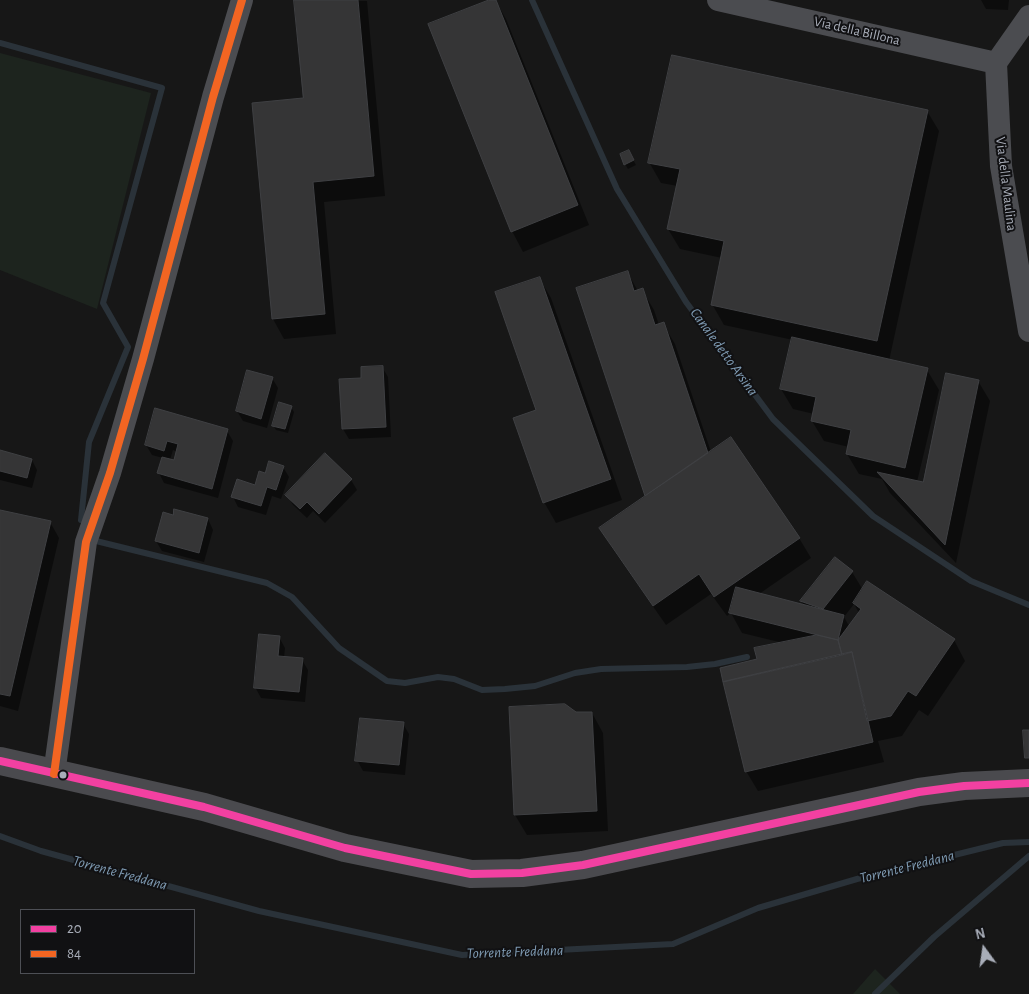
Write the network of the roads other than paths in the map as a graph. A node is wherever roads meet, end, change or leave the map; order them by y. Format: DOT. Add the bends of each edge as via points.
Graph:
graph roads {
  1 [pos="242,0"];
  2 [pos="718,0"];
  3 [pos="1029,16"];
  4 [pos="996,63"];
  5 [pos="1029,331"];
  6 [pos="0,761"];
  7 [pos="54,774"];
  8 [pos="1029,783"];
  1 -- 7 [label="street" via="110,474 86,542"];
  2 -- 4 [label="street, Via della Billona"];
  3 -- 4 [label="street"];
  4 -- 5 [label="street, Via della Maulina" via="1001,166"];
  6 -- 7 [label="main road"];
  7 -- 8 [label="main road" via="204,807 345,848 471,874 522,873 582,865 918,792"];
}
